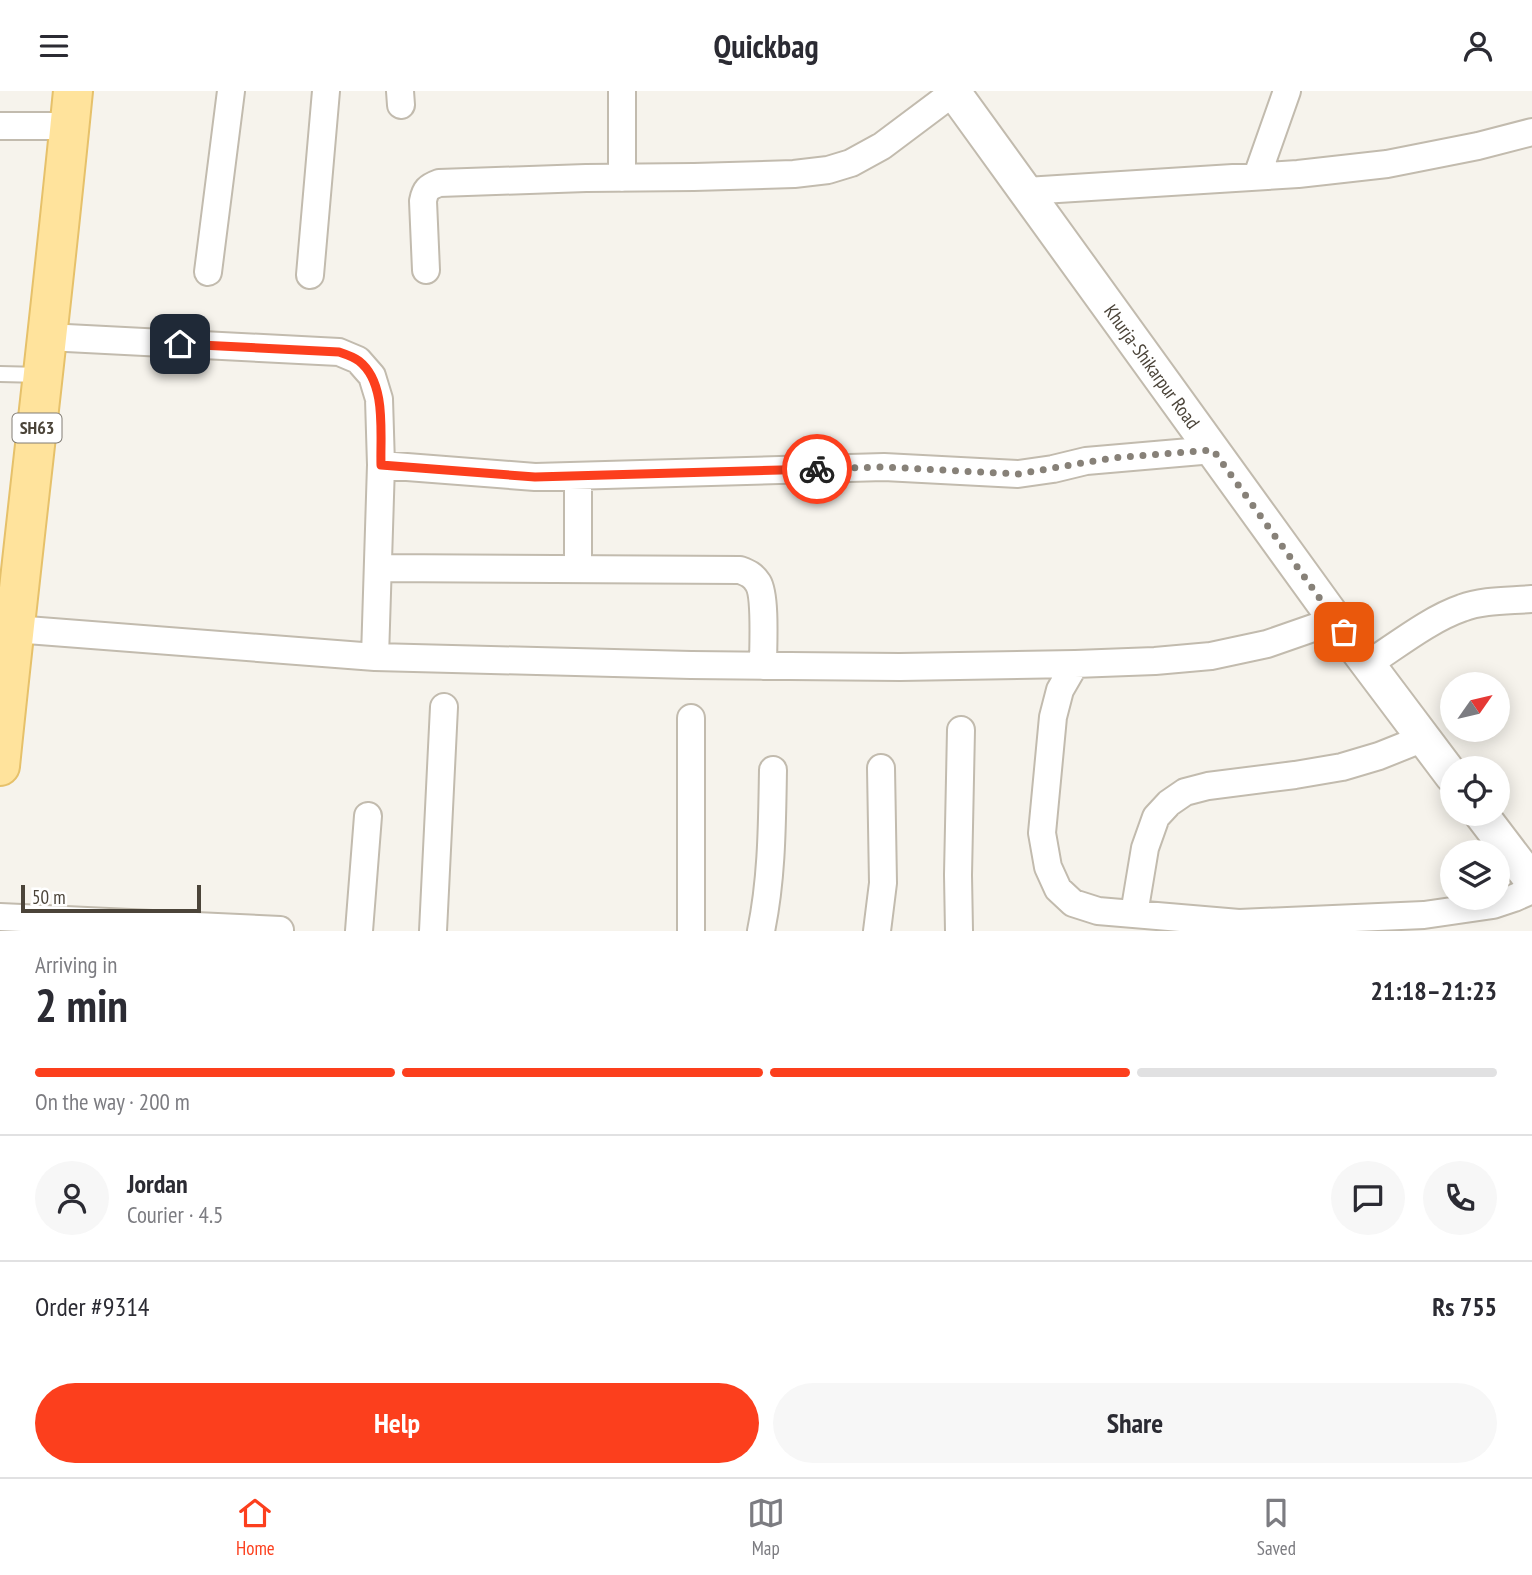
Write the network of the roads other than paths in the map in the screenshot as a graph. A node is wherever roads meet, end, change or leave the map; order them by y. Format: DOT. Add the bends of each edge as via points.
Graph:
graph roads {
  1 [pos="231,91"];
  2 [pos="326,91"];
  3 [pos="622,91"];
  4 [pos="1287,91"];
  5 [pos="954,92"];
  6 [pos="71,108"];
  7 [pos="0,126"];
  8 [pos="1532,132"];
  9 [pos="1256,176"];
  10 [pos="622,178"];
  11 [pos="1026,191"];
  12 [pos="425,270"];
  13 [pos="208,272"];
  14 [pos="310,275"];
  15 [pos="47,337"];
  16 [pos="0,374"];
  17 [pos="43,375"];
  18 [pos="1213,450"];
  19 [pos="381,465"];
  20 [pos="578,476"];
  21 [pos="379,568"];
  22 [pos="578,569"];
  23 [pos="1532,599"];
  24 [pos="1336,620"];
  25 [pos="14,629"];
  26 [pos="375,657"];
  27 [pos="1075,664"];
  28 [pos="1368,664"];
  29 [pos="763,666"];
  30 [pos="444,707"];
  31 [pos="691,718"];
  32 [pos="961,730"];
  33 [pos="1424,738"];
  34 [pos="1440,760"];
  35 [pos="0,766"];
  36 [pos="881,768"];
  37 [pos="774,770"];
  38 [pos="368,815"];
  39 [pos="1490,826"];
  40 [pos="1532,881"];
  41 [pos="1532,890"];
  42 [pos="1134,914"];
  43 [pos="0,917"];
  44 [pos="1239,927"];
  45 [pos="280,930"];
  46 [pos="359,931"];
  47 [pos="433,931"];
  48 [pos="691,931"];
  49 [pos="761,931"];
  50 [pos="877,931"];
  51 [pos="958,931"];
  1 -- 13 [label="street"];
  2 -- 14 [label="street"];
  3 -- 10 [label="street"];
  4 -- 9 [label="street"];
  5 -- 10 [label="street" via="882,146 828,170"];
  5 -- 11 [label="street, Khurja-Shikarpur Road"];
  6 -- 7 [label="street"];
  6 -- 15 [label="main road, SH63"];
  8 -- 9 [label="street" via="1387,164"];
  9 -- 11 [label="street"];
  10 -- 12 [label="street" via="429,186 423,201"];
  11 -- 18 [label="street, Khurja-Shikarpur Road"];
  15 -- 17 [label="main road, SH63"];
  15 -- 19 [label="street" via="339,352 358,360 372,376 379,399"];
  16 -- 17 [label="lane"];
  17 -- 25 [label="main road, SH63" via="15,573"];
  18 -- 20 [label="street" via="1112,458 1018,474 884,467"];
  18 -- 24 [label="street, Khurja-Shikarpur Road"];
  19 -- 20 [label="street"];
  19 -- 21 [label="street"];
  20 -- 22 [label="street"];
  21 -- 22 [label="street"];
  21 -- 26 [label="street"];
  22 -- 29 [label="street" via="740,570 751,575 760,585 762,597"];
  23 -- 28 [label="street" via="1462,607"];
  24 -- 27 [label="street" via="1267,644 1211,656"];
  24 -- 28 [label="street, Khurja-Shikarpur Road"];
  25 -- 26 [label="street"];
  25 -- 35 [label="main road, SH63"];
  26 -- 29 [label="street"];
  27 -- 29 [label="street"];
  27 -- 42 [label="street" via="1060,690 1053,717 1042,833 1048,867 1058,889 1073,903"];
  28 -- 33 [label="street, Khurja-Shikarpur Road"];
  30 -- 47 [label="street"];
  31 -- 48 [label="street"];
  32 -- 51 [label="street"];
  33 -- 34 [label="street, Khurja-Shikarpur Road"];
  33 -- 42 [label="street" via="1342,767 1185,792 1156,817 1145,848"];
  36 -- 50 [label="street" via="883,883"];
  37 -- 49 [label="street" via="771,855"];
  38 -- 46 [label="street"];
  39 -- 40 [label="street"];
  41 -- 44 [label="street" via="1493,905 1437,913"];
  42 -- 44 [label="street"];
  43 -- 45 [label="street"];
}
